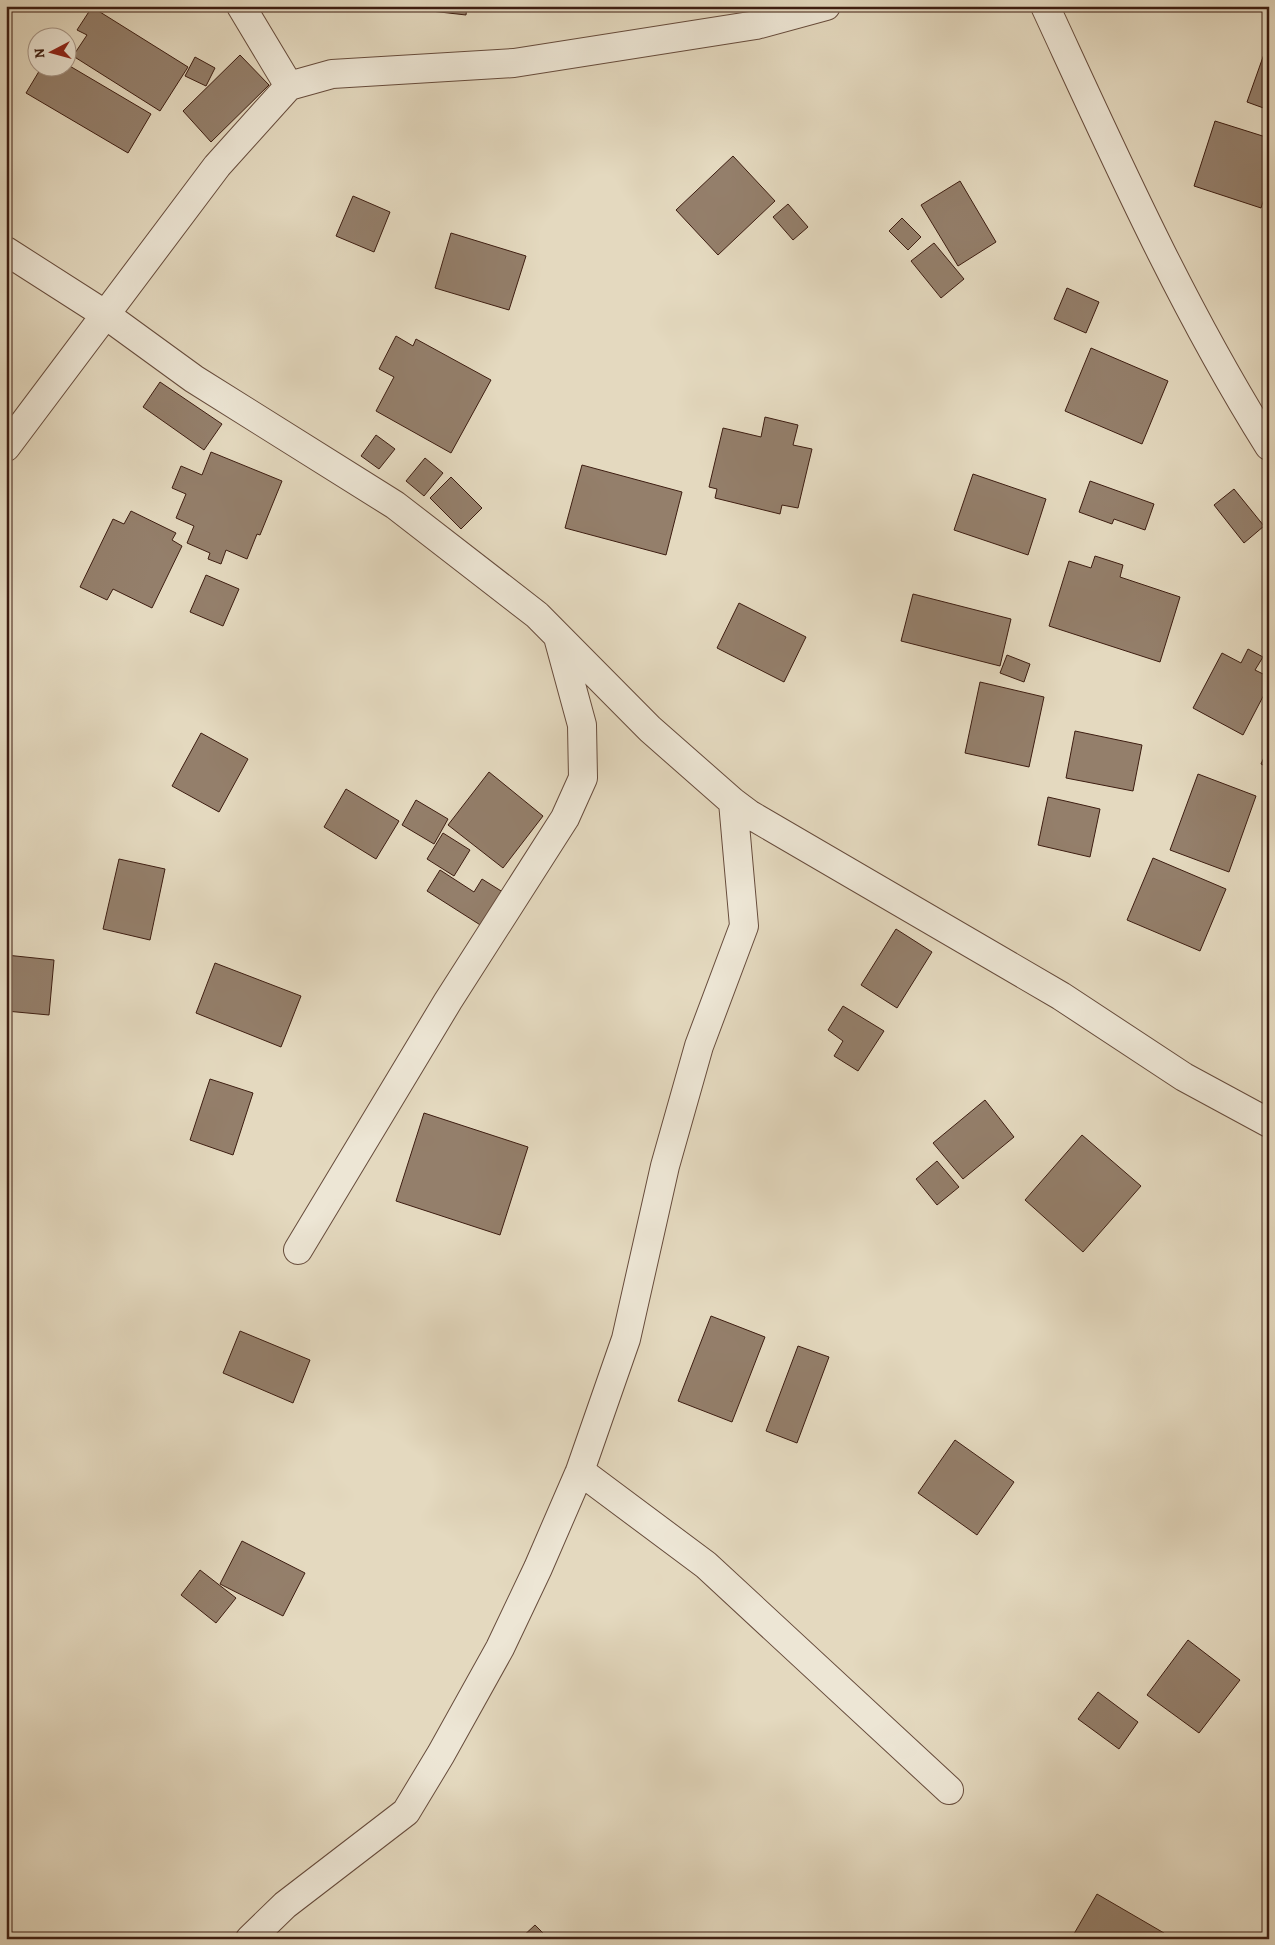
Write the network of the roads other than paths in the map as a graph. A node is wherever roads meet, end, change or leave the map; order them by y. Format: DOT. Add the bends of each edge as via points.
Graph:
graph roads {
  1 [pos="241,6"];
  2 [pos="826,6"];
  3 [pos="1045,6"];
  4 [pos="290,86"];
  5 [pos="6,251"];
  6 [pos="106,315"];
  7 [pos="1269,446"];
  8 [pos="6,447"];
  9 [pos="558,636"];
  10 [pos="732,802"];
  11 [pos="1269,1123"];
  12 [pos="298,1250"];
  13 [pos="580,1471"];
  14 [pos="949,1790"];
  15 [pos="250,1939"];
  1 -- 4 [label="street"];
  2 -- 4 [label="street" via="756,25 514,63 332,74"];
  3 -- 7 [label="street" via="1144,219 1212,349"];
  4 -- 6 [label="street" via="217,166"];
  5 -- 6 [label="street"];
  6 -- 8 [label="street"];
  6 -- 9 [label="street" via="194,379 395,505 537,615"];
  9 -- 10 [label="street" via="650,729"];
  9 -- 12 [label="street" via="582,725 583,778 565,818 448,1001"];
  10 -- 11 [label="street" via="1061,996 1184,1078"];
  10 -- 13 [label="street" via="744,926 699,1046 665,1166 626,1339"];
  13 -- 14 [label="street" via="706,1565"];
  13 -- 15 [label="street" via="500,1648 406,1812 285,1905"];
}
